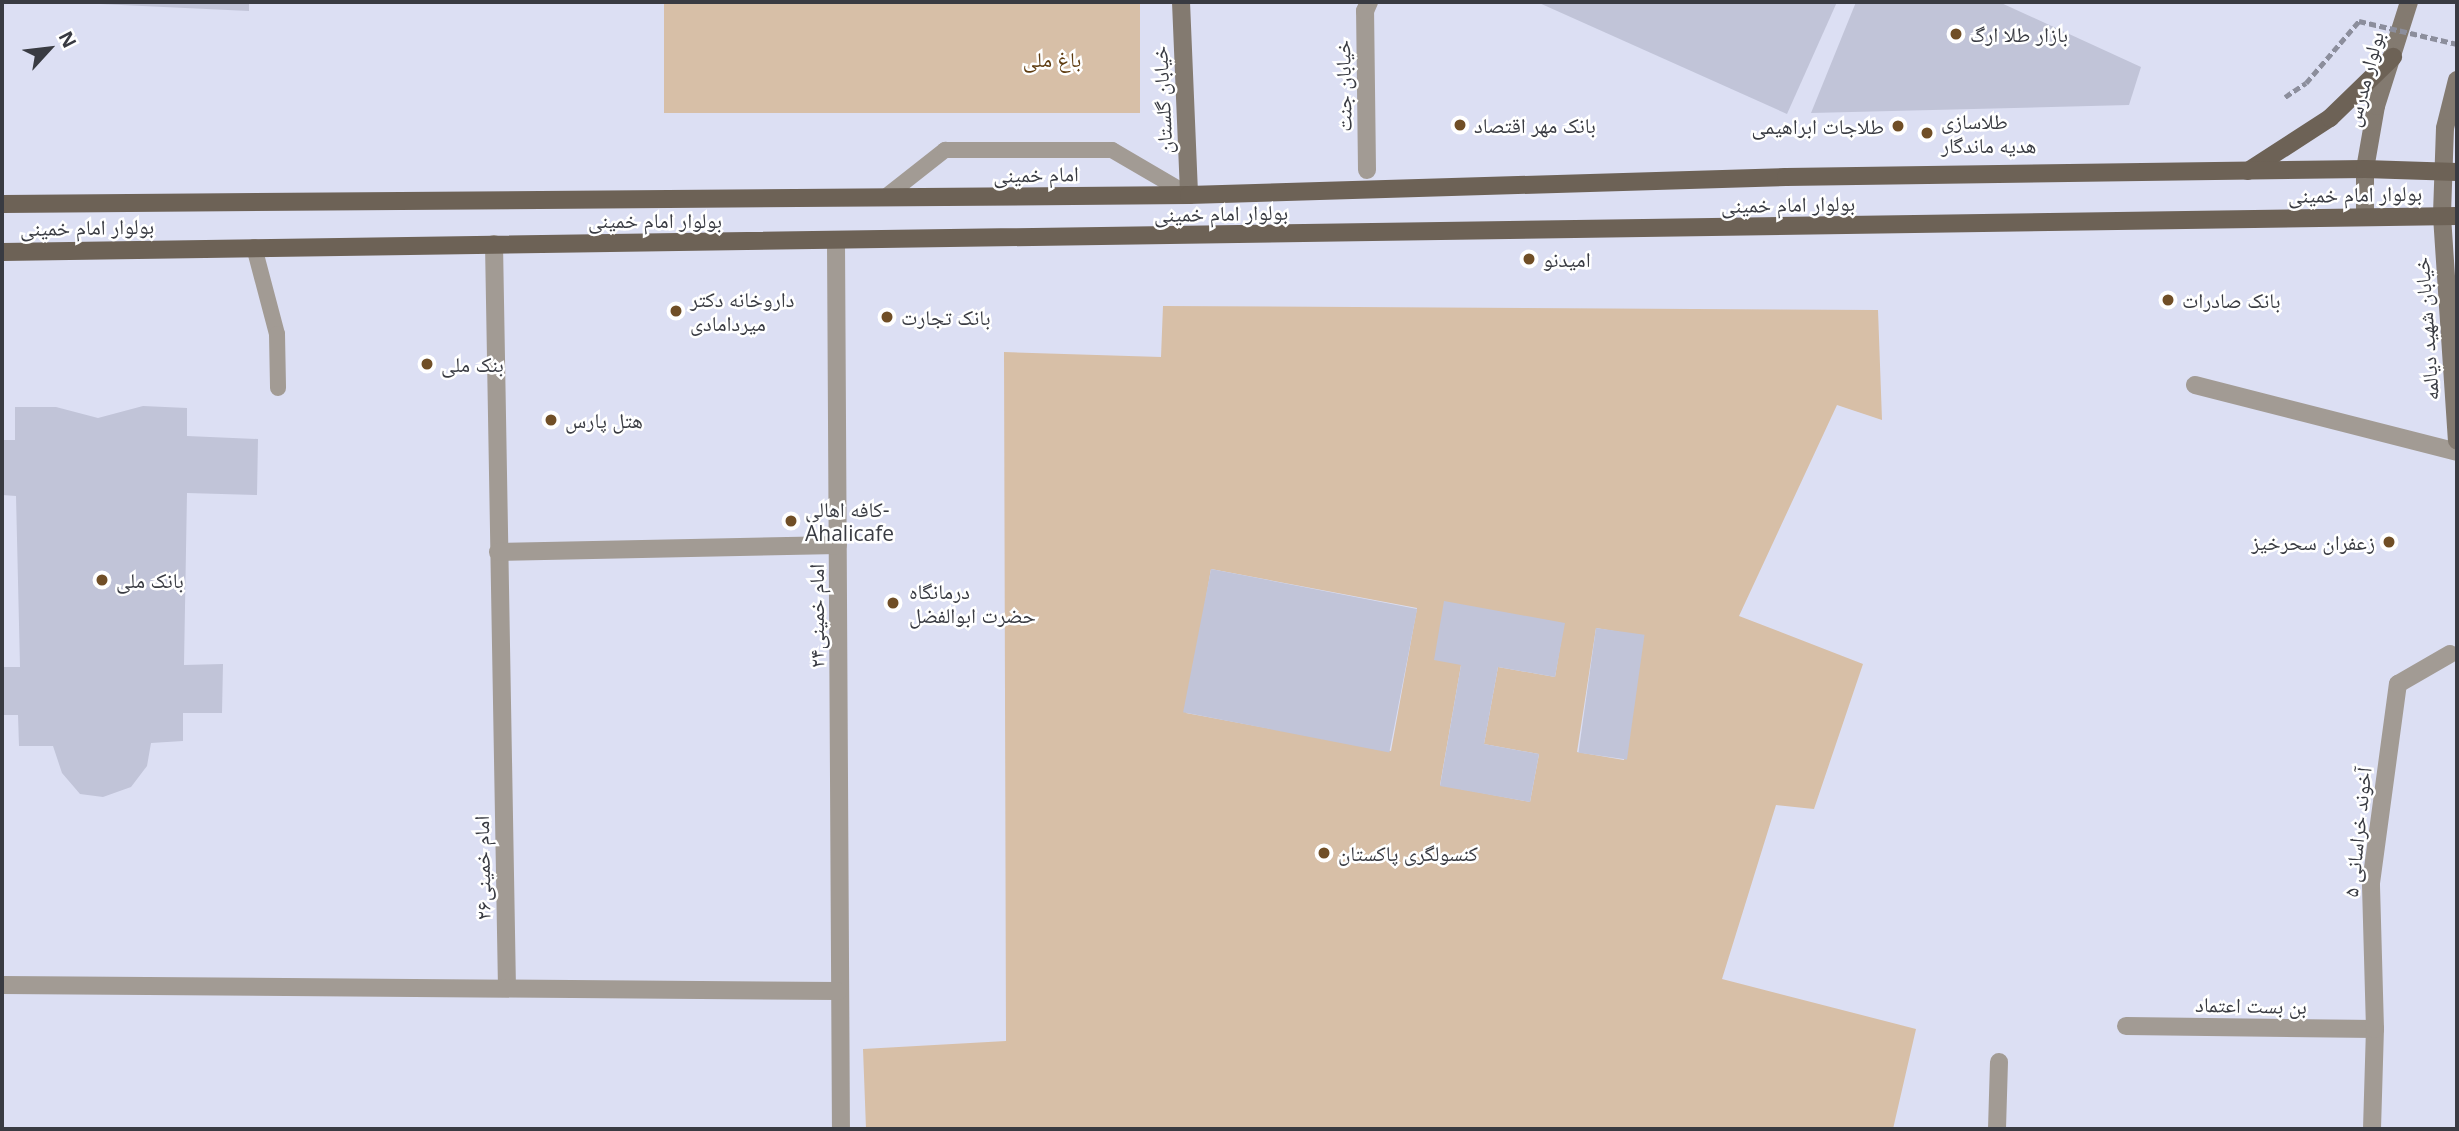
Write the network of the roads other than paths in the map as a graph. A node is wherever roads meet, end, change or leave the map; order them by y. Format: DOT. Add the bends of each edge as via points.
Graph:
graph roads {
  1 [pos="1181,2"];
  2 [pos="1369,2"];
  3 [pos="2409,2"];
  4 [pos="2393,57"];
  5 [pos="2457,80"];
  6 [pos="2365,169"];
  7 [pos="1367,170"];
  8 [pos="2247,171"];
  9 [pos="2450,172"];
  10 [pos="1189,195"];
  11 [pos="884,198"];
  12 [pos="2,204"];
  13 [pos="2365,216"];
  14 [pos="2449,216"];
  15 [pos="836,242"];
  16 [pos="494,244"];
  17 [pos="254,247"];
  18 [pos="2,252"];
  19 [pos="2195,385"];
  20 [pos="278,388"];
  21 [pos="2457,440"];
  22 [pos="2457,452"];
  23 [pos="838,545"];
  24 [pos="498,552"];
  25 [pos="2451,654"];
  26 [pos="2,985"];
  27 [pos="507,986"];
  28 [pos="838,991"];
  29 [pos="2126,1026"];
  30 [pos="2375,1029"];
  31 [pos="1999,1062"];
  32 [pos="841,1129"];
  33 [pos="1997,1129"];
  34 [pos="2372,1129"];
  1 -- 10 [label="main road, خیابان گلستان"];
  2 -- 7 [label="street, خیابان جنت" via="1365,11"];
  3 -- 4 [label="main road, بولوار مدرس"];
  4 -- 6 [label="main road, بولوار مدرس" via="2376,106"];
  4 -- 8 [label="main road" via="2330,118"];
  5 -- 9 [label="main road" via="2445,128"];
  6 -- 8 [label="main road, بولوار امام خمینی"];
  6 -- 9 [label="main road, بولوار امام خمینی"];
  6 -- 13 [label="main road, بولوار مدرس"];
  8 -- 10 [label="main road, بولوار امام خمینی" via="1786,177"];
  9 -- 14 [label="main road"];
  10 -- 11 [label="main road, امام خمینی"];
  10 -- 11 [label="lane" via="1112,150 945,150"];
  11 -- 12 [label="main road, بولوار امام خمینی"];
  13 -- 14 [label="main road, بولوار امام خمینی"];
  13 -- 15 [label="main road, بولوار امام خمینی"];
  14 -- 21 [label="main road, خیابان شهید دیالمه"];
  15 -- 16 [label="main road, بولوار امام خمینی"];
  15 -- 23 [label="street, امام خمینی۲۴"];
  16 -- 17 [label="main road, بولوار امام خمینی"];
  16 -- 24 [label="street, امام خمینی۲۶"];
  17 -- 18 [label="main road, بولوار امام خمینی"];
  17 -- 20 [label="lane" via="277,334"];
  19 -- 22 [label="street"];
  23 -- 24 [label="street"];
  23 -- 28 [label="street, امام خمینی۲۴"];
  24 -- 27 [label="street, امام خمینی۲۶"];
  25 -- 30 [label="street, آخوند خراسانی ۵" via="2398,684 2371,883"];
  26 -- 27 [label="street"];
  27 -- 28 [label="street"];
  28 -- 32 [label="street, امام خمینی۲۴"];
  29 -- 30 [label="street, بن بست اعتماد"];
  30 -- 34 [label="street, آخوند خراسانی ۵"];
  31 -- 33 [label="street"];
}
